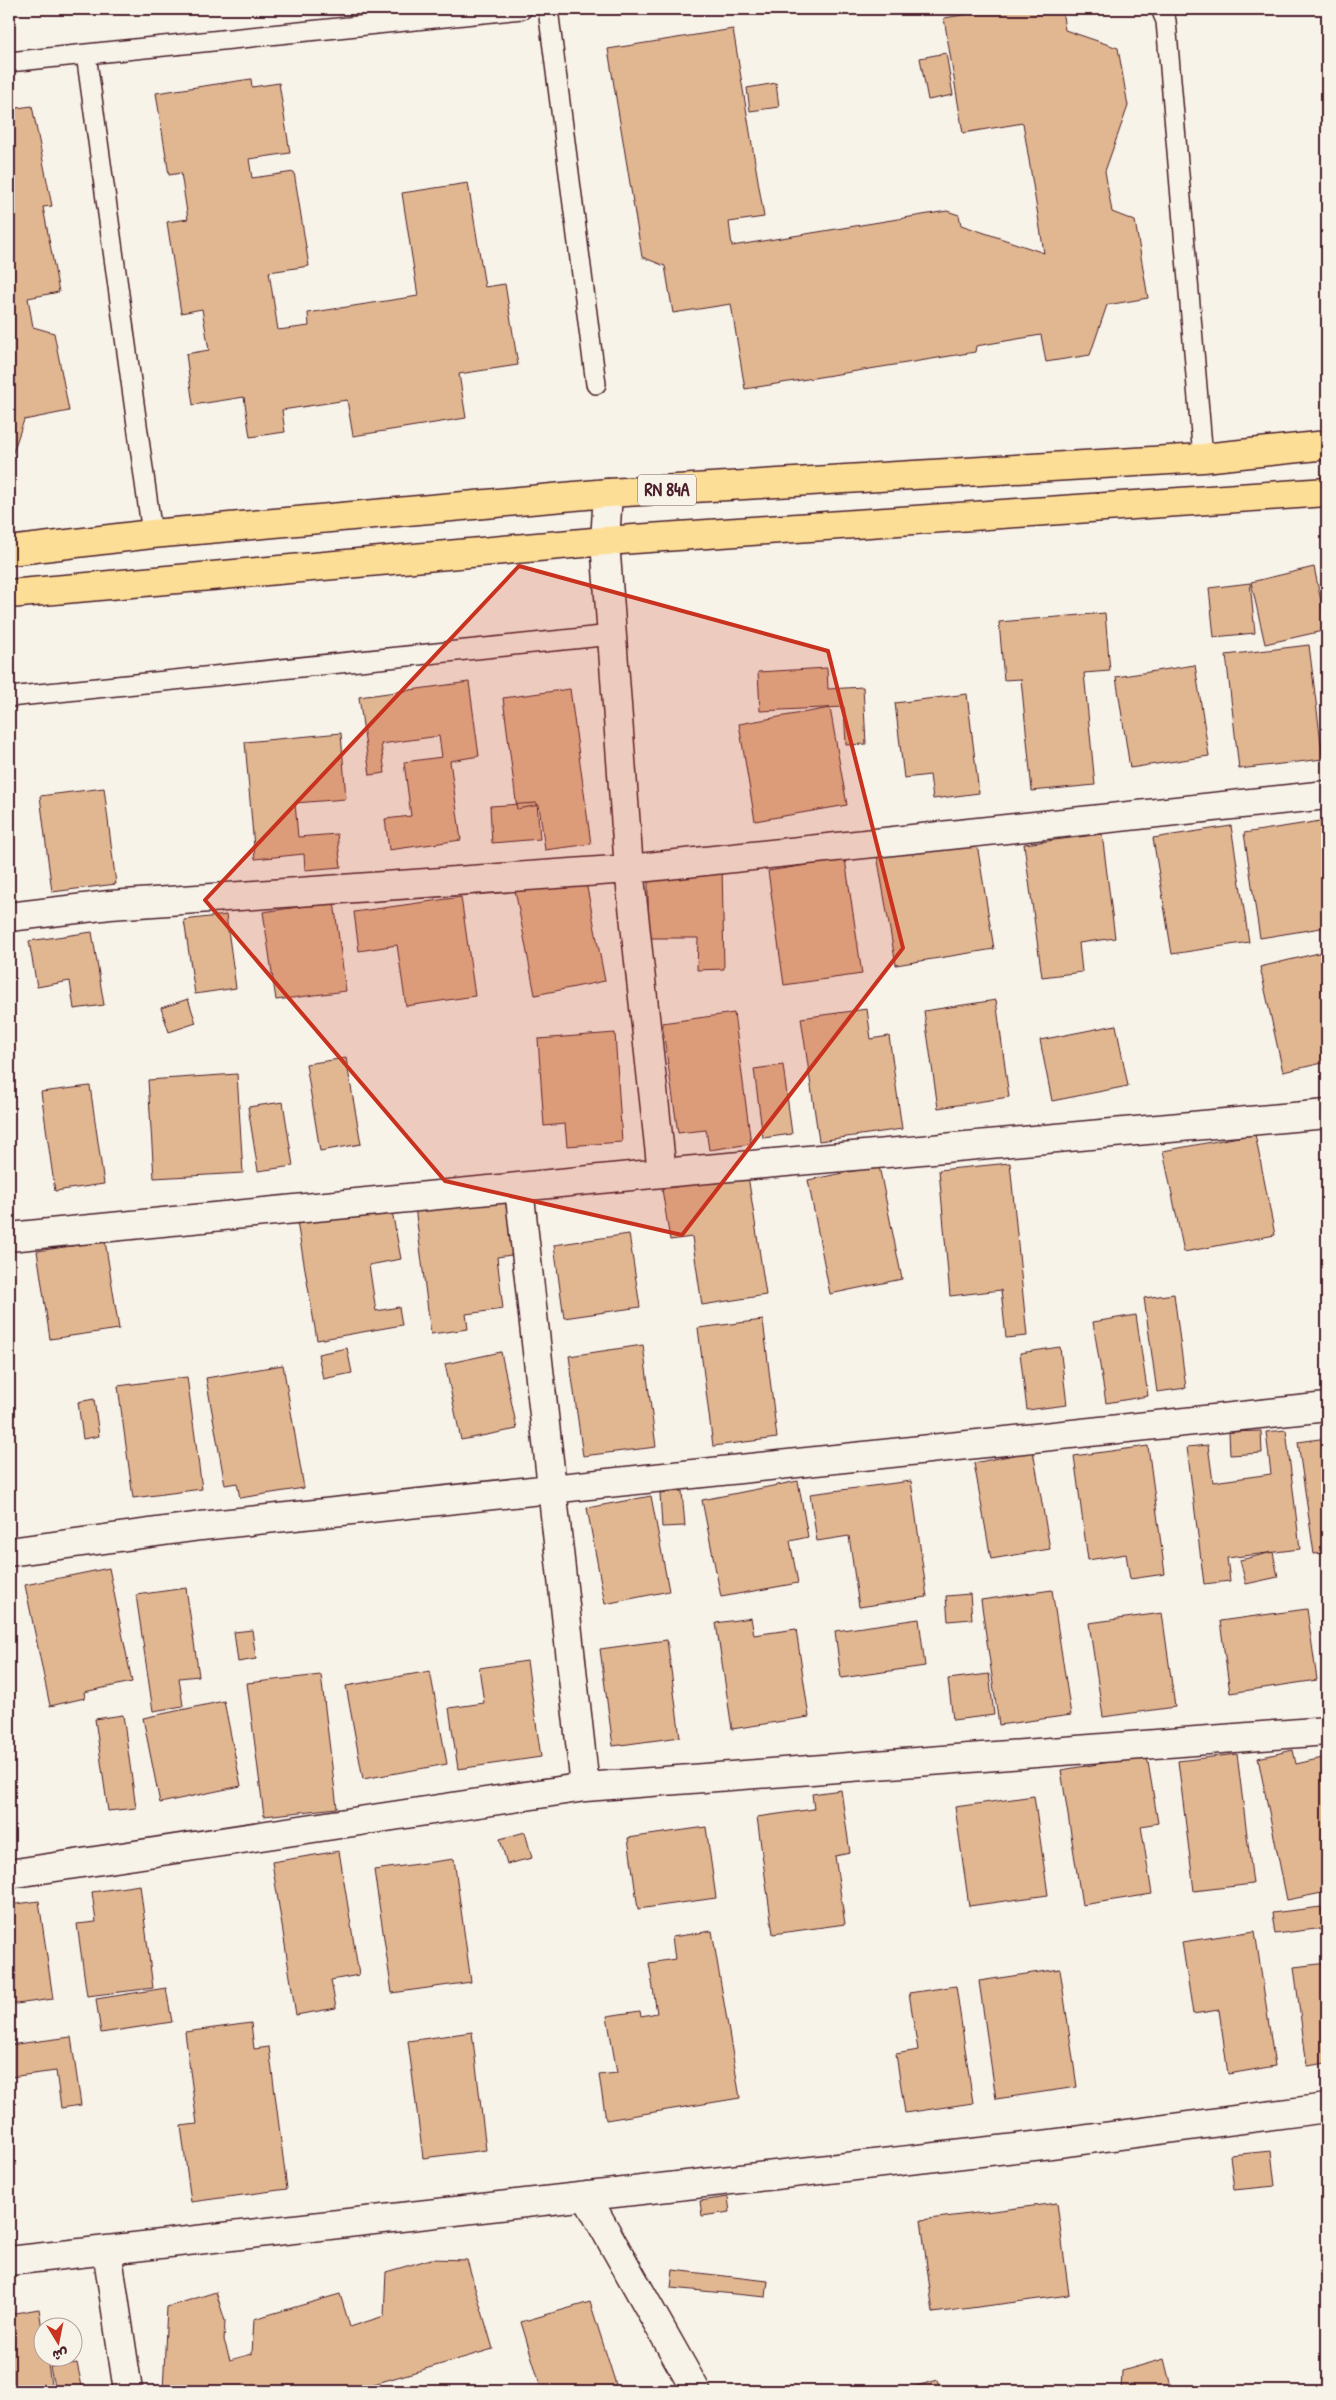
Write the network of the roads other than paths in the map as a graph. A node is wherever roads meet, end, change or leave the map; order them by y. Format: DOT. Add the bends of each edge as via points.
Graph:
graph roads {
  1 [pos="522,9"];
  2 [pos="548,9"];
  3 [pos="1161,9"];
  4 [pos="86,54"];
  5 [pos="9,62"];
  6 [pos="596,384"];
  7 [pos="1327,445"];
  8 [pos="1203,458"];
  9 [pos="1327,492"];
  10 [pos="608,493"];
  11 [pos="152,534"];
  12 [pos="605,541"];
  13 [pos="9,551"];
  14 [pos="9,594"];
  15 [pos="612,635"];
  16 [pos="9,697"];
  17 [pos="1327,795"];
  18 [pos="629,869"];
  19 [pos="9,917"];
  20 [pos="1327,1114"];
  21 [pos="662,1173"];
  22 [pos="519,1188"];
  23 [pos="9,1237"];
  24 [pos="1327,1407"];
  25 [pos="552,1489"];
  26 [pos="9,1552"];
  27 [pos="1327,1731"];
  28 [pos="585,1788"];
  29 [pos="9,1874"];
  30 [pos="1327,2108"];
  31 [pos="586,2196"];
  32 [pos="107,2250"];
  33 [pos="9,2261"];
  34 [pos="128,2391"];
  35 [pos="696,2391"];
  1 -- 4 [label="lane"];
  2 -- 6 [label="lane"];
  3 -- 8 [label="lane" via="1166,21"];
  4 -- 5 [label="lane"];
  4 -- 11 [label="lane"];
  7 -- 8 [label="main road, RN 84A"];
  8 -- 10 [label="main road, RN 84A"];
  9 -- 12 [label="main road"];
  10 -- 11 [label="main road, RN 84A"];
  10 -- 12 [label="street"];
  11 -- 13 [label="main road, RN 84A"];
  12 -- 14 [label="main road"];
  12 -- 15 [label="street"];
  15 -- 16 [label="lane"];
  15 -- 18 [label="street"];
  17 -- 18 [label="street"];
  18 -- 19 [label="street" via="110,905"];
  18 -- 21 [label="street"];
  20 -- 21 [label="street"];
  21 -- 22 [label="street"];
  22 -- 23 [label="street"];
  22 -- 25 [label="street"];
  24 -- 25 [label="street"];
  25 -- 26 [label="street" via="201,1526"];
  25 -- 28 [label="street"];
  27 -- 28 [label="street"];
  28 -- 29 [label="street"];
  30 -- 31 [label="street" via="1043,2145"];
  31 -- 32 [label="street"];
  31 -- 35 [label="street"];
  32 -- 33 [label="street"];
  32 -- 34 [label="street"];
}
